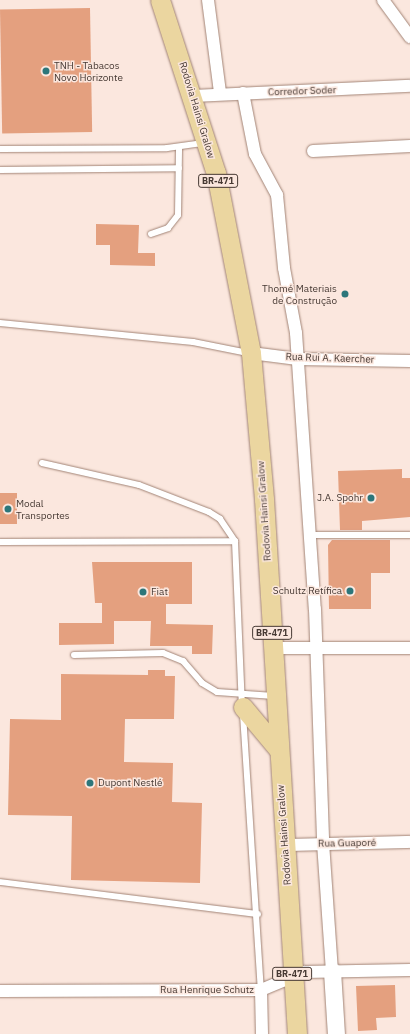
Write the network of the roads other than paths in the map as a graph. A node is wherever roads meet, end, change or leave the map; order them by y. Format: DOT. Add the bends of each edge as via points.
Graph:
graph roads {
  1 [pos="208,0"];
  2 [pos="383,0"];
  3 [pos="165,5"];
  4 [pos="410,37"];
  5 [pos="410,86"];
  6 [pos="220,93"];
  7 [pos="243,93"];
  8 [pos="194,96"];
  9 [pos="207,143"];
  10 [pos="410,146"];
  11 [pos="179,148"];
  12 [pos="0,149"];
  13 [pos="313,151"];
  14 [pos="179,168"];
  15 [pos="0,170"];
  16 [pos="151,234"];
  17 [pos="0,323"];
  18 [pos="250,353"];
  19 [pos="298,359"];
  20 [pos="410,361"];
  21 [pos="42,463"];
  22 [pos="310,535"];
  23 [pos="410,535"];
  24 [pos="235,541"];
  25 [pos="0,542"];
  26 [pos="273,648"];
  27 [pos="316,648"];
  28 [pos="410,648"];
  29 [pos="74,655"];
  30 [pos="276,696"];
  31 [pos="242,701"];
  32 [pos="278,749"];
  33 [pos="410,842"];
  34 [pos="323,843"];
  35 [pos="285,845"];
  36 [pos="0,882"];
  37 [pos="258,914"];
  38 [pos="410,970"];
  39 [pos="332,971"];
  40 [pos="292,974"];
  41 [pos="260,990"];
  42 [pos="0,991"];
  43 [pos="262,1034"];
  44 [pos="297,1034"];
  45 [pos="336,1034"];
  1 -- 6 [label="street"];
  2 -- 4 [label="street"];
  3 -- 8 [label="main road, Rodovia Hainsi Gralow / BR-471"];
  5 -- 7 [label="street, Corredor Soder"];
  6 -- 7 [label="street, Corredor Soder"];
  6 -- 8 [label="street, Corredor Soder"];
  7 -- 19 [label="street" via="255,154 277,195"];
  8 -- 9 [label="main road, Rodovia Hainsi Gralow / BR-471"];
  9 -- 11 [label="lane"];
  9 -- 18 [label="main road, Rodovia Hainsi Gralow / BR-471" via="228,226"];
  10 -- 13 [label="street"];
  11 -- 12 [label="lane"];
  11 -- 14 [label="lane"];
  14 -- 15 [label="lane"];
  14 -- 16 [label="lane" via="178,215 168,228"];
  17 -- 18 [label="lane" via="159,338"];
  18 -- 19 [label="street, Rua Rui A. Kaercher"];
  18 -- 26 [label="main road, Rodovia Hainsi Gralow / BR-471" via="261,455"];
  19 -- 20 [label="street, Rua Rui A. Kaercher"];
  19 -- 22 [label="street"];
  21 -- 24 [label="lane" via="139,485 209,512 220,519"];
  22 -- 23 [label="lane"];
  22 -- 27 [label="street"];
  24 -- 25 [label="lane"];
  24 -- 31 [label="lane"];
  26 -- 27 [label="street"];
  26 -- 30 [label="main road, Rodovia Hainsi Gralow / BR-471"];
  27 -- 28 [label="street"];
  27 -- 34 [label="street"];
  29 -- 31 [label="lane" via="163,653 183,661 202,683 217,692"];
  30 -- 31 [label="lane"];
  30 -- 32 [label="main road, Rodovia Hainsi Gralow / BR-471"];
  31 -- 32 [label="main road"];
  31 -- 37 [label="lane"];
  32 -- 35 [label="main road, Rodovia Hainsi Gralow / BR-471"];
  33 -- 34 [label="street, Rua Guaporé"];
  34 -- 35 [label="street, Rua Guaporé"];
  34 -- 39 [label="street"];
  35 -- 40 [label="main road, Rodovia Hainsi Gralow / BR-471"];
  36 -- 37 [label="lane"];
  37 -- 41 [label="lane"];
  38 -- 39 [label="street, Rua Henrique Schutz"];
  39 -- 40 [label="street, Rua Henrique Schutz"];
  39 -- 45 [label="street"];
  40 -- 41 [label="street, Rua Henrique Schutz"];
  40 -- 44 [label="main road, Rodovia Hainsi Gralow / BR-471"];
  41 -- 42 [label="street, Rua Henrique Schutz"];
  41 -- 43 [label="street"];
}
